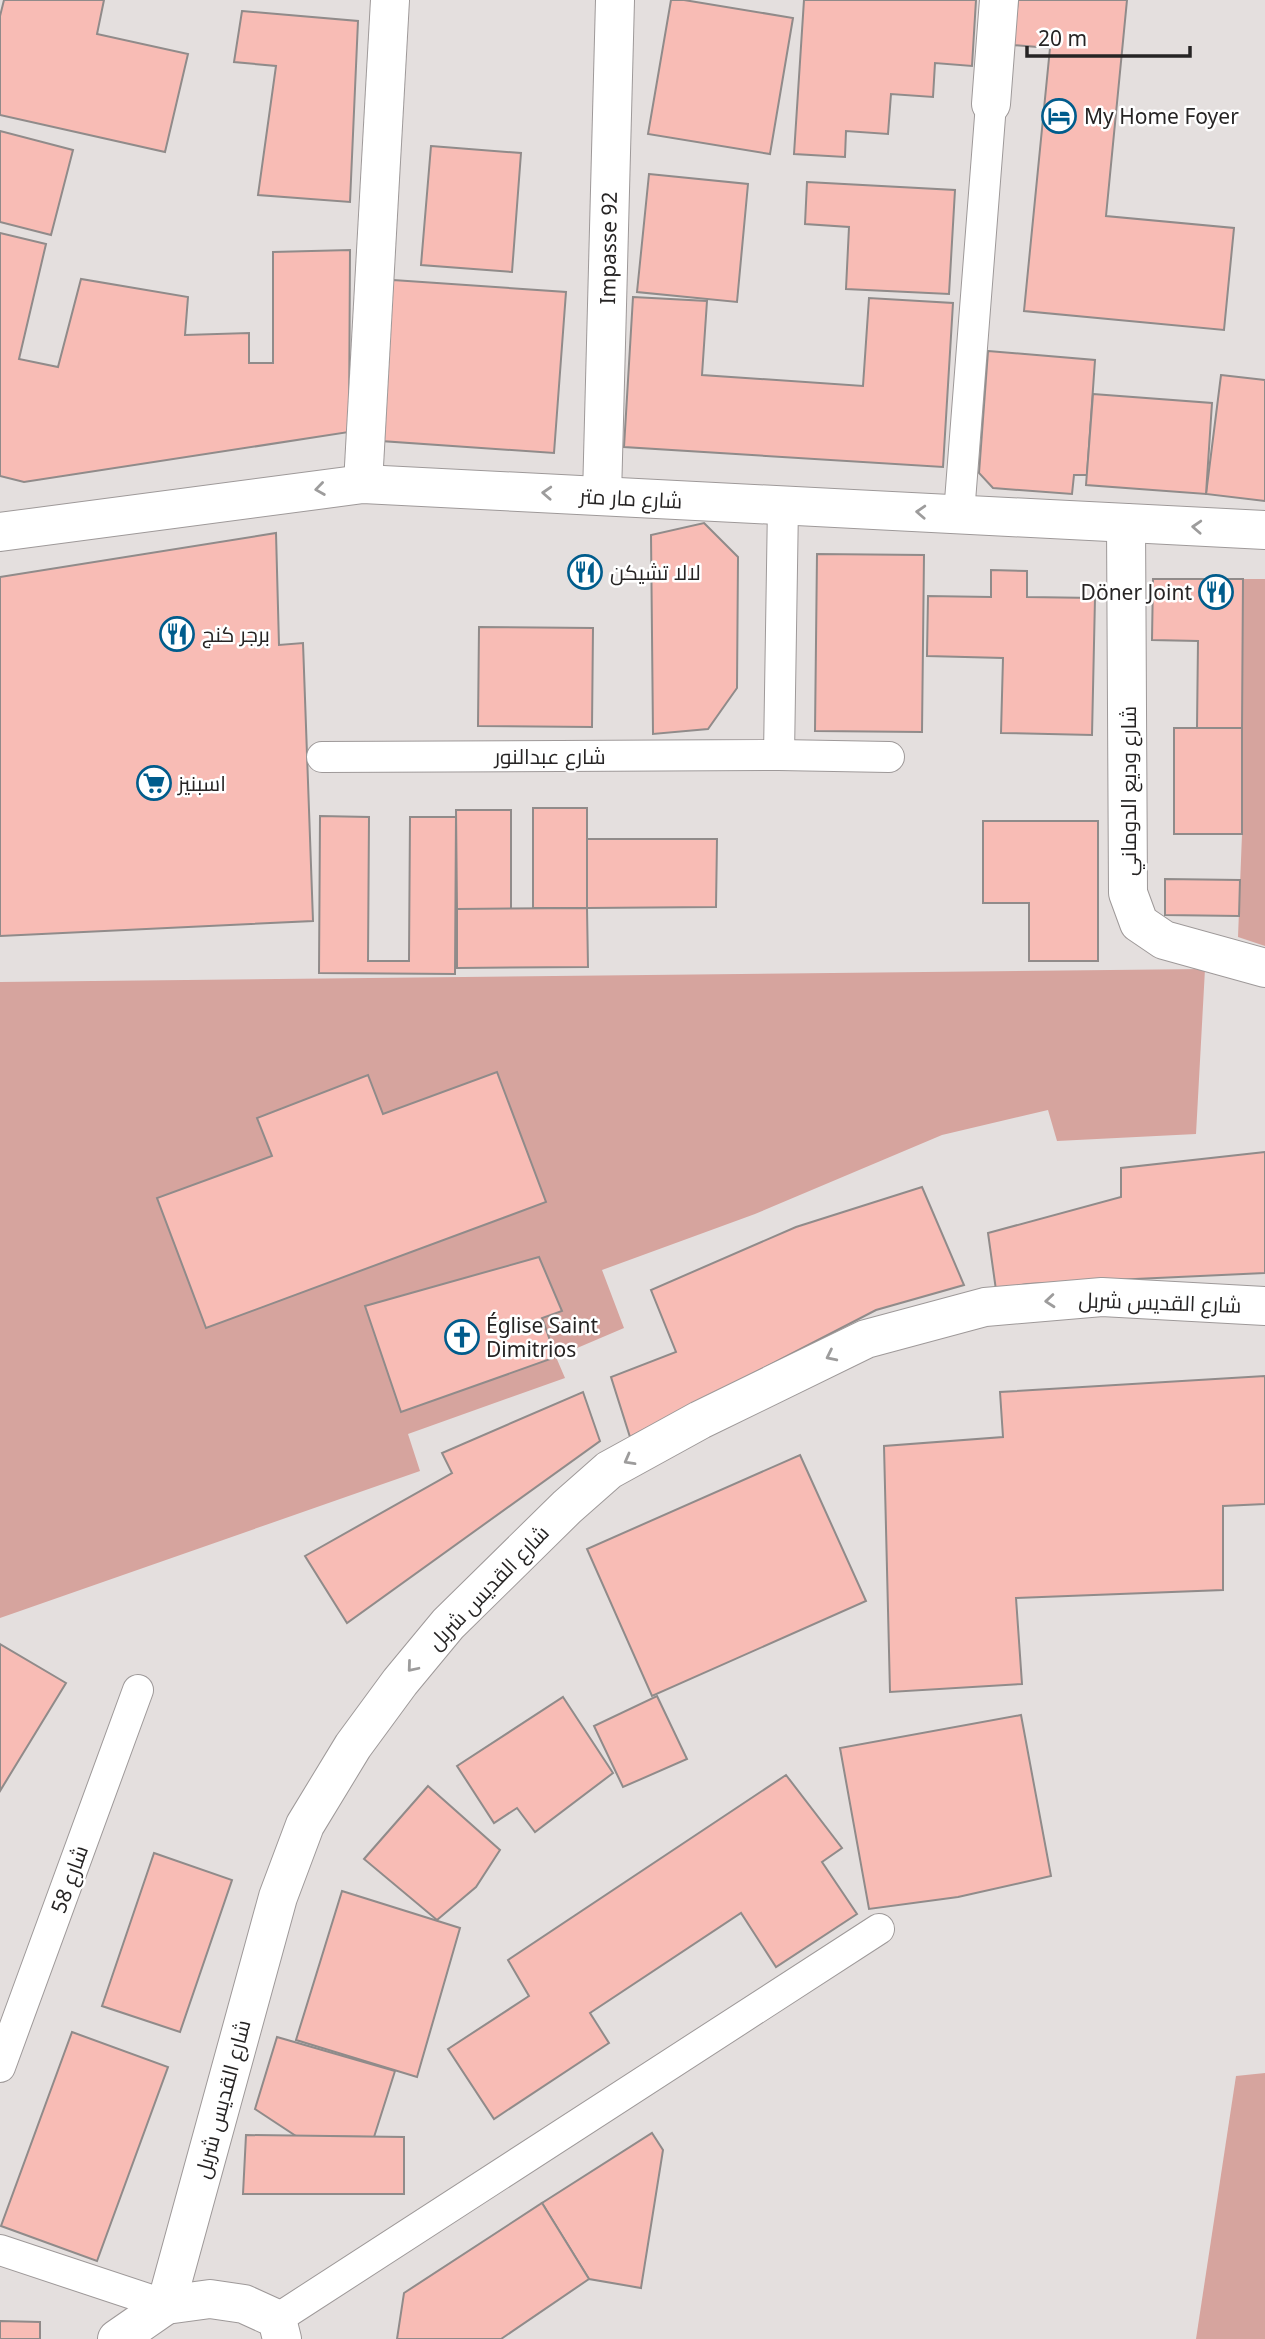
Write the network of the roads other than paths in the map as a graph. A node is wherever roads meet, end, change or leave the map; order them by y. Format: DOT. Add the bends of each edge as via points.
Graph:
graph roads {
  1 [pos="390,0"];
  2 [pos="615,0"];
  3 [pos="999,0"];
  4 [pos="990,104"];
  5 [pos="363,484"];
  6 [pos="602,496"];
  7 [pos="783,505"];
  8 [pos="959,514"];
  9 [pos="1126,523"];
  10 [pos="1265,530"];
  11 [pos="0,532"];
  12 [pos="779,755"];
  13 [pos="322,757"];
  14 [pos="890,758"];
  15 [pos="1265,968"];
  16 [pos="1265,1306"];
  17 [pos="138,1690"];
  18 [pos="879,1929"];
  19 [pos="0,2067"];
  20 [pos="0,2250"];
  21 [pos="166,2305"];
  22 [pos="280,2329"];
  23 [pos="117,2339"];
  1 -- 5 [label="street"];
  2 -- 6 [label="street, Impasse 92"];
  3 -- 4 [label="street"];
  4 -- 8 [label="lane"];
  6 -- 5 [label="street, شارع مار متر, one-way"];
  5 -- 11 [label="street, شارع مار متر, one-way"];
  6 -- 7 [label="street, شارع مار متر"];
  8 -- 7 [label="street, شارع مار متر, one-way"];
  7 -- 12 [label="lane"];
  8 -- 9 [label="street, شارع مار متر"];
  10 -- 9 [label="street, شارع مار متر, one-way"];
  9 -- 15 [label="street, شارع وديع الدوماني" via="1128,893 1139,923 1164,940"];
  12 -- 13 [label="lane, شارع عبدالنور"];
  12 -- 14 [label="lane, شارع عبدالنور"];
  16 -- 21 [label="street, شارع القديس شربل, one-way" via="1076,1299 985,1307 866,1339 700,1420 610,1470 567,1507 449,1624 408,1672 353,1746 305,1825 278,1897"];
  17 -- 19 [label="lane, شارع 58"];
  18 -- 22 [label="lane"];
  20 -- 21 [label="lane"];
  21 -- 22 [label="street" via="210,2299 244,2304"];
  21 -- 23 [label="street"];
}
